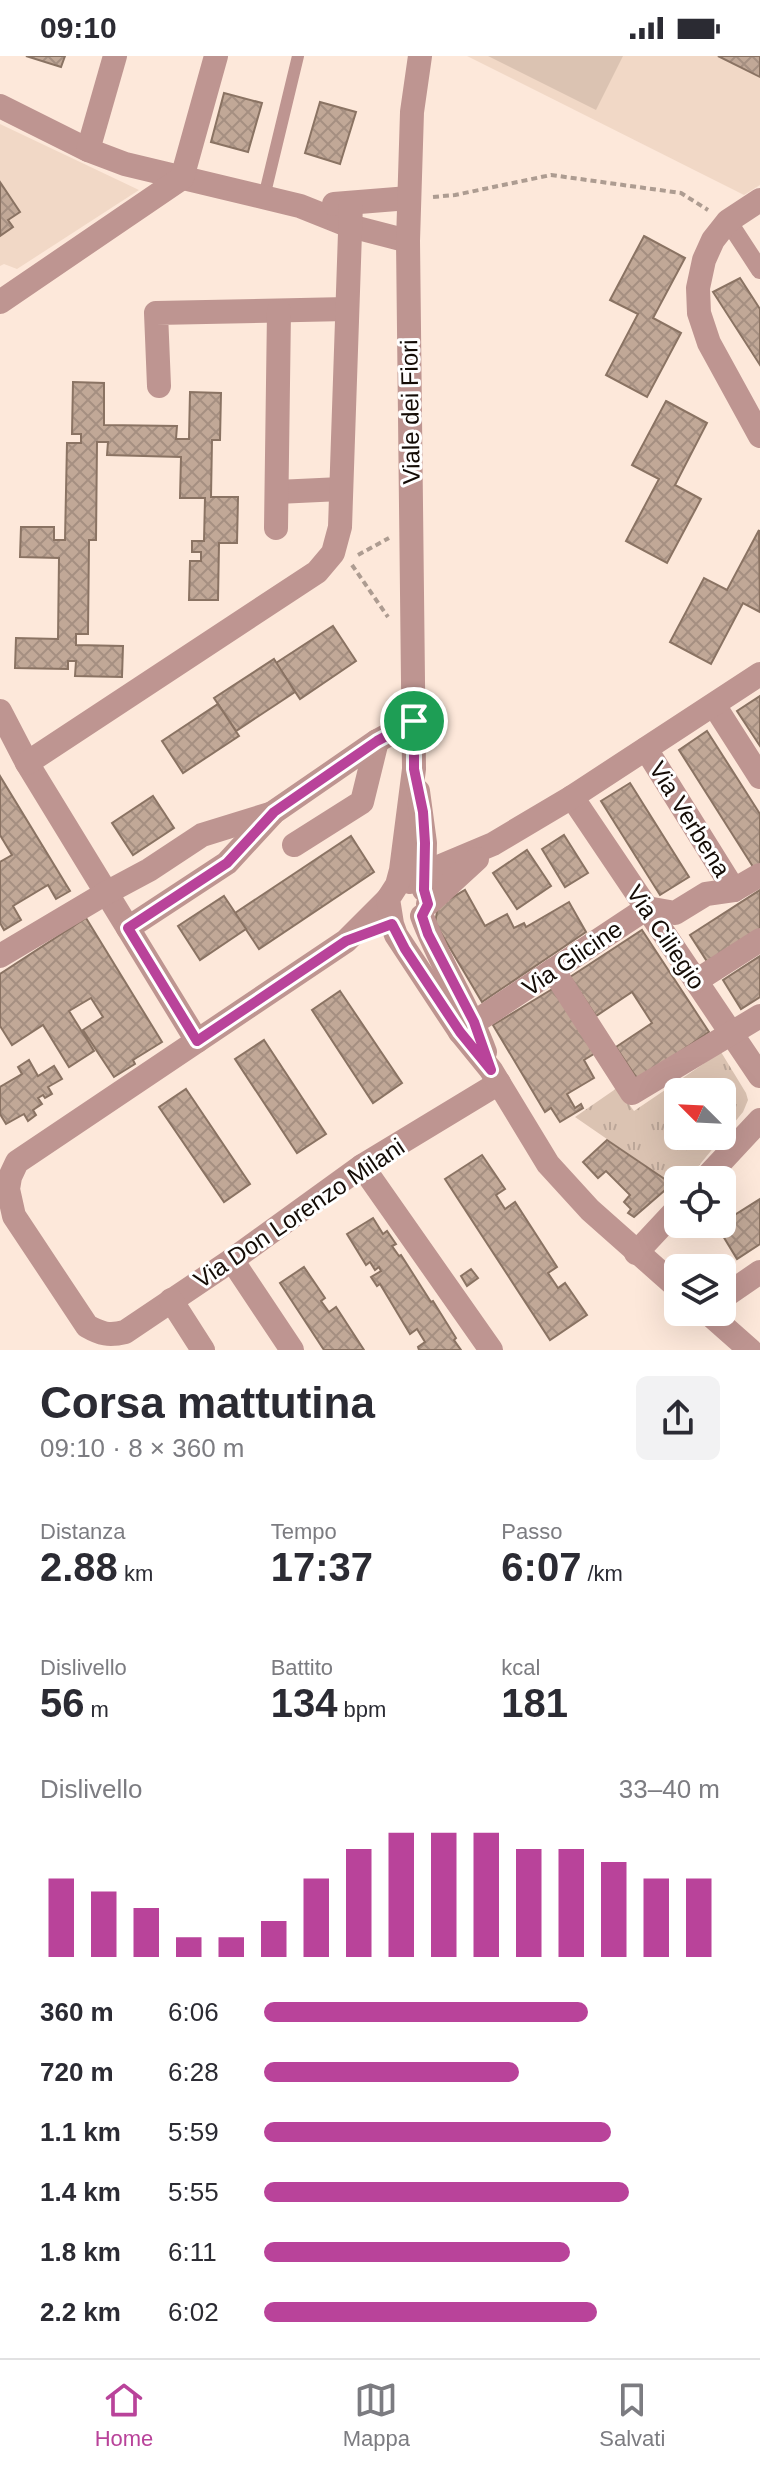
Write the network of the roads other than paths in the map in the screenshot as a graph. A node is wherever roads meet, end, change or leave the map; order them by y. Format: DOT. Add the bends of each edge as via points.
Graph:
graph roads {
  1 [pos="115,56"];
  2 [pos="216,56"];
  3 [pos="298,56"];
  4 [pos="420,56"];
  5 [pos="0,106"];
  6 [pos="88,150"];
  7 [pos="182,178"];
  8 [pos="264,197"];
  9 [pos="409,198"];
  10 [pos="760,200"];
  11 [pos="350,214"];
  12 [pos="728,221"];
  13 [pos="408,241"];
  14 [pos="760,270"];
  15 [pos="0,302"];
  16 [pos="347,309"];
  17 [pos="279,311"];
  18 [pos="159,386"];
  19 [pos="760,436"];
  20 [pos="341,489"];
  21 [pos="277,492"];
  22 [pos="276,528"];
  23 [pos="760,674"];
  24 [pos="714,705"];
  25 [pos="0,711"];
  26 [pos="414,721"];
  27 [pos="377,741"];
  28 [pos="646,749"];
  29 [pos="27,763"];
  30 [pos="414,769"];
  31 [pos="760,777"];
  32 [pos="572,797"];
  33 [pos="274,812"];
  34 [pos="425,843"];
  35 [pos="493,844"];
  36 [pos="294,845"];
  37 [pos="452,862"];
  38 [pos="760,875"];
  39 [pos="734,890"];
  40 [pos="106,893"];
  41 [pos="408,900"];
  42 [pos="647,908"];
  43 [pos="128,928"];
  44 [pos="760,940"];
  45 [pos="0,956"];
  46 [pos="553,970"];
  47 [pos="696,981"];
  48 [pos="760,1016"];
  49 [pos="467,1027"];
  50 [pos="732,1034"];
  51 [pos="197,1041"];
  52 [pos="495,1076"];
  53 [pos="760,1076"];
  54 [pos="760,1120"];
  55 [pos="362,1166"];
  56 [pos="717,1166"];
  57 [pos="664,1223"];
  58 [pos="636,1253"];
  59 [pos="232,1260"];
  60 [pos="760,1272"];
  61 [pos="664,1276"];
  62 [pos="736,1288"];
  63 [pos="171,1300"];
  64 [pos="723,1326"];
  65 [pos="203,1350"];
  66 [pos="292,1350"];
  67 [pos="491,1350"];
  68 [pos="750,1350"];
  1 -- 6 [label="street"];
  2 -- 7 [label="street"];
  3 -- 8 [label="lane"];
  4 -- 9 [label="street, Viale dei Fiori"];
  5 -- 6 [label="street"];
  6 -- 7 [label="street"];
  7 -- 8 [label="street"];
  7 -- 15 [label="street"];
  8 -- 11 [label="street"];
  9 -- 11 [label="street"];
  9 -- 13 [label="street, Viale dei Fiori"];
  10 -- 12 [label="street"];
  11 -- 13 [label="street"];
  11 -- 16 [label="street"];
  12 -- 14 [label="street"];
  12 -- 19 [label="street" via="704,260 699,313 709,343"];
  13 -- 26 [label="street, Viale dei Fiori"];
  16 -- 17 [label="street"];
  16 -- 20 [label="street"];
  17 -- 18 [label="street" via="156,313"];
  17 -- 21 [label="street"];
  20 -- 21 [label="street"];
  20 -- 29 [label="street" via="333,553 317,572"];
  21 -- 22 [label="street"];
  23 -- 24 [label="street"];
  24 -- 28 [label="street"];
  24 -- 31 [label="street"];
  25 -- 29 [label="street"];
  26 -- 27 [label="street"];
  26 -- 30 [label="street, Viale dei Fiori"];
  27 -- 33 [label="street"];
  27 -- 36 [label="street" via="362,802"];
  28 -- 32 [label="street"];
  28 -- 39 [label="street, Via Verbena"];
  29 -- 40 [label="street"];
  30 -- 34 [label="street"];
  30 -- 41 [label="street"];
  32 -- 35 [label="street"];
  32 -- 42 [label="street, Via Ciliegio"];
  33 -- 40 [label="street" via="202,835"];
  33 -- 43 [label="street" via="227,863"];
  34 -- 37 [label="street" via="436,859"];
  34 -- 41 [label="street"];
  35 -- 37 [label="street"];
  35 -- 41 [label="street" via="446,885"];
  37 -- 41 [label="street"];
  38 -- 39 [label="street, Via Glicine"];
  39 -- 42 [label="street, Via Glicine" via="706,894 675,913"];
  40 -- 43 [label="street"];
  40 -- 45 [label="street"];
  41 -- 49 [label="street"];
  41 -- 51 [label="street"];
  42 -- 46 [label="street, Via Glicine"];
  42 -- 47 [label="street, Via Ciliegio"];
  43 -- 51 [label="street"];
  44 -- 47 [label="street"];
  46 -- 49 [label="street, Via Glicine"];
  46 -- 50 [label="street" via="632,1093"];
  47 -- 50 [label="street, Via Ciliegio"];
  48 -- 50 [label="street"];
  49 -- 52 [label="street"];
  50 -- 53 [label="street, Via Ciliegio"];
  51 -- 63 [label="street, Via Don Lorenzo Milani" via="17,1162 8,1189 14,1216 87,1326 111,1335 125,1332"];
  52 -- 55 [label="street, Via Don Lorenzo Milani"];
  52 -- 58 [label="street" via="548,1164"];
  54 -- 56 [label="street"];
  55 -- 59 [label="street, Via Don Lorenzo Milani"];
  55 -- 67 [label="street"];
  57 -- 58 [label="street"];
  58 -- 61 [label="street"];
  59 -- 63 [label="street, Via Don Lorenzo Milani"];
  59 -- 66 [label="street"];
  60 -- 62 [label="street"];
  63 -- 65 [label="street"];
  64 -- 68 [label="street"];
}
